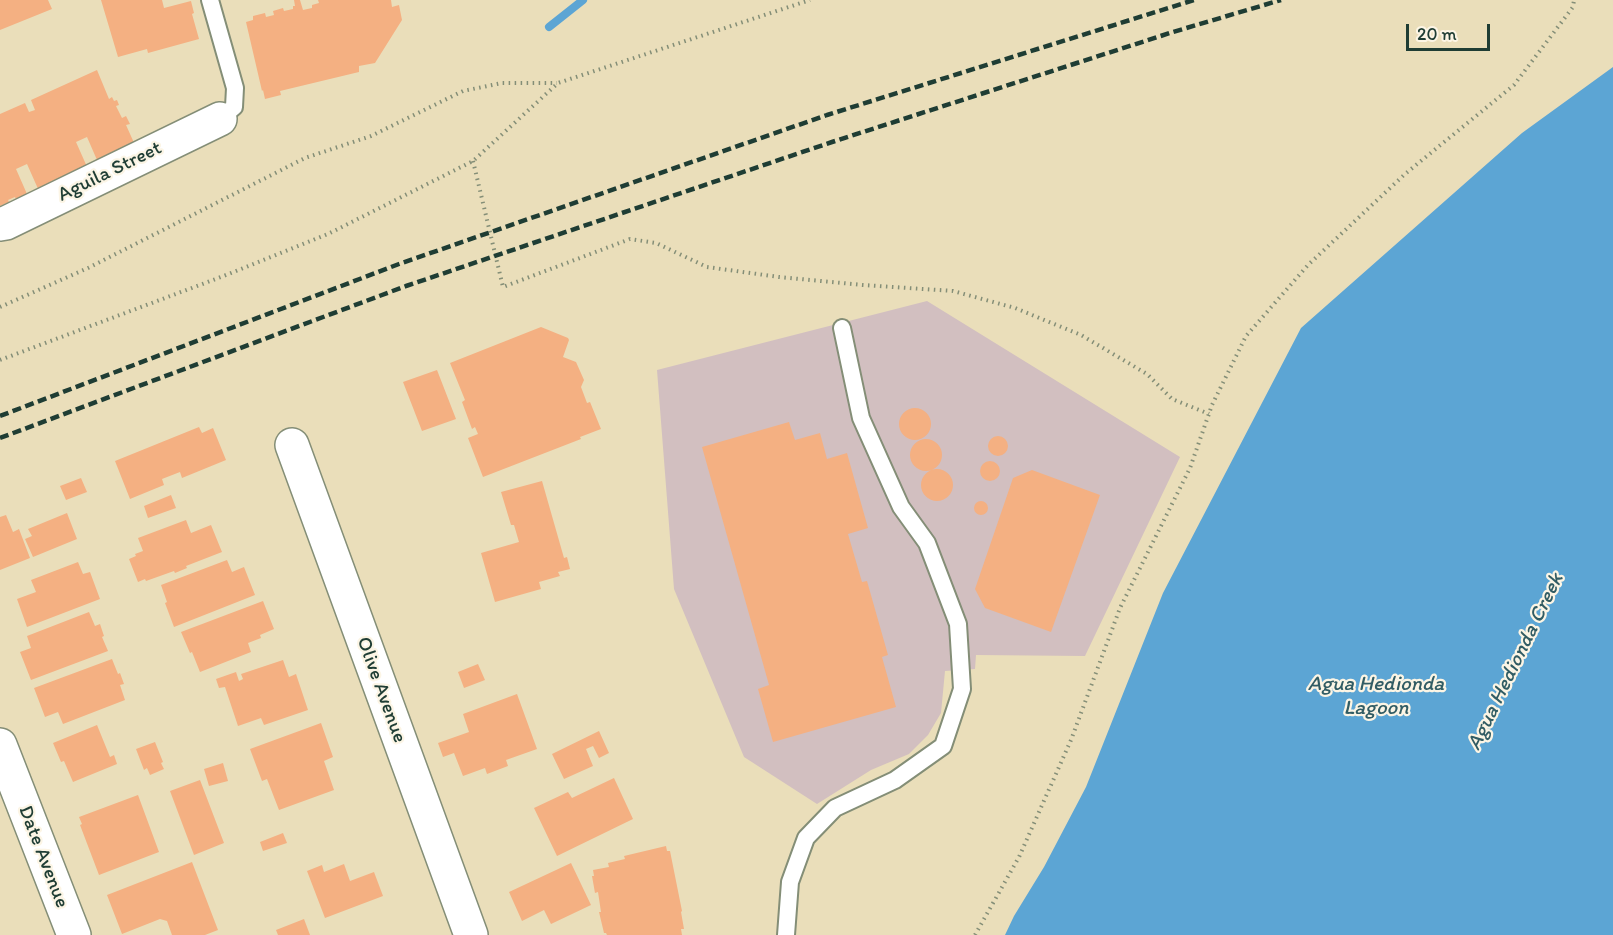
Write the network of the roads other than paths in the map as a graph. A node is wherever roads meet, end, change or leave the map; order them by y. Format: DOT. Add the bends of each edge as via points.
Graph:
graph roads {
  1 [pos="210,0"];
  2 [pos="220,119"];
  3 [pos="0,224"];
  4 [pos="842,328"];
  5 [pos="292,445"];
  6 [pos="0,745"];
  7 [pos="74,935"];
  8 [pos="471,935"];
  9 [pos="786,935"];
  1 -- 2 [label="lane" via="235,88 234,107"];
  2 -- 3 [label="street, Aguila Street"];
  4 -- 9 [label="lane" via="861,418 901,507 927,543 958,624 962,689 943,746 895,780 835,808 806,838 790,882"];
  5 -- 8 [label="street, Olive Avenue"];
  6 -- 7 [label="street, Date Avenue"];
}
